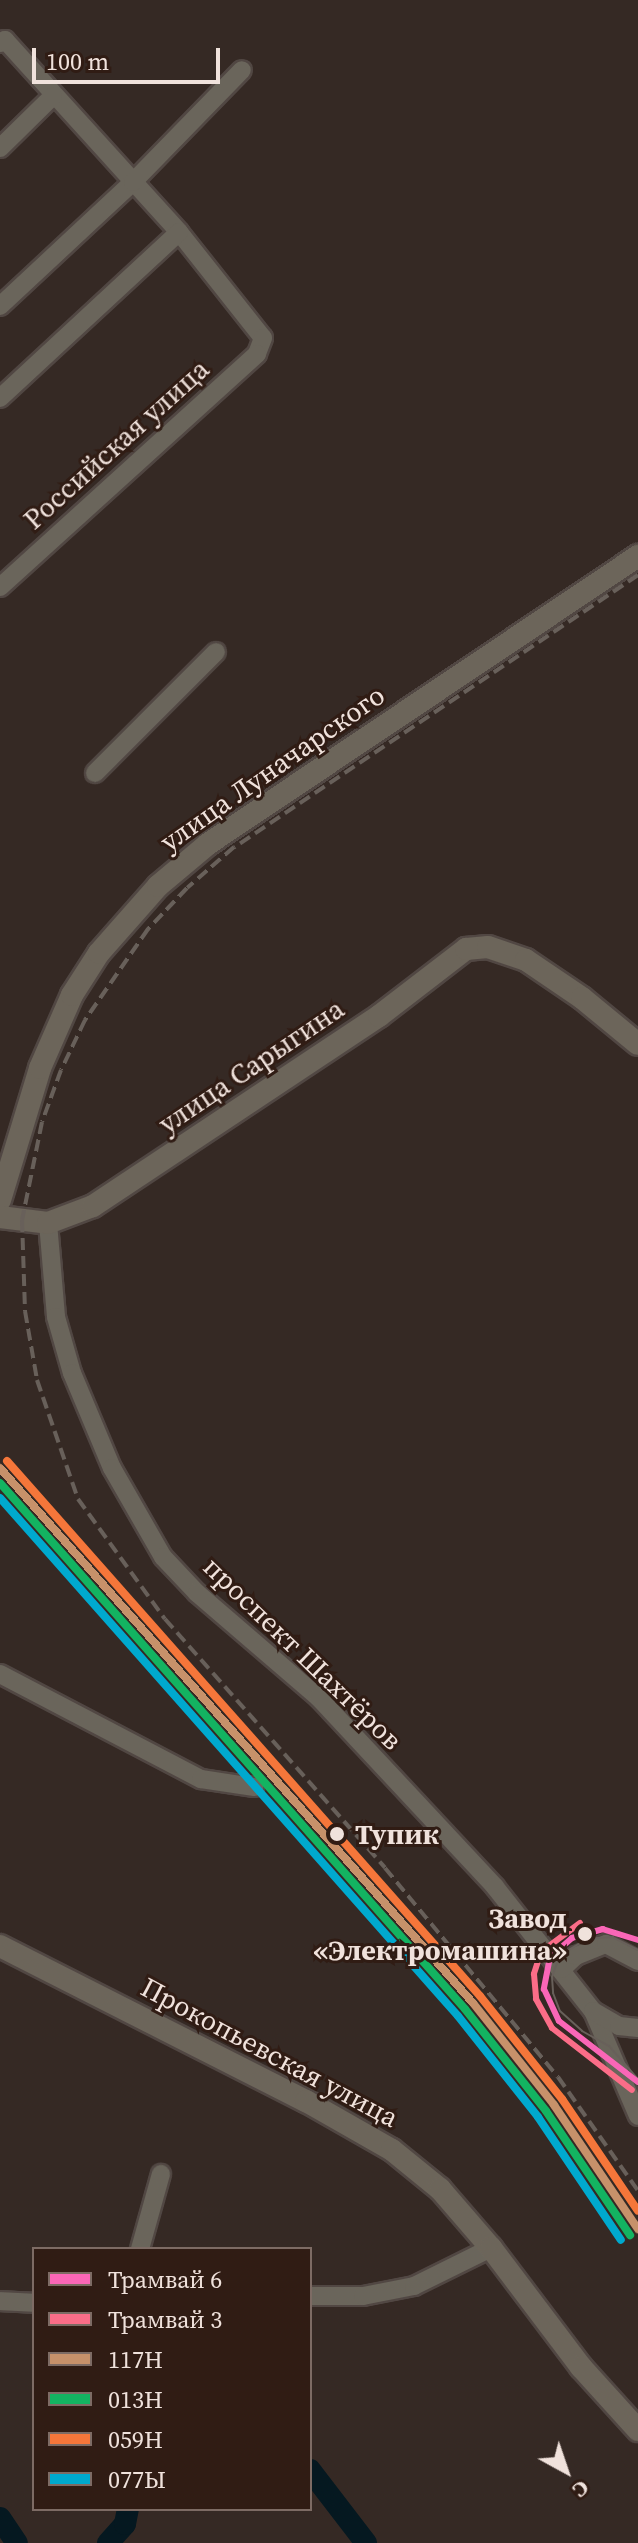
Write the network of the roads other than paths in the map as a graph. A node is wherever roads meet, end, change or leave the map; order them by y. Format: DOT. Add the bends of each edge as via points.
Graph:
graph roads {
  1 [pos="2,42"];
  2 [pos="242,70"];
  3 [pos="53,96"];
  4 [pos="0,148"];
  5 [pos="133,182"];
  6 [pos="179,232"];
  7 [pos="0,306"];
  8 [pos="0,398"];
  9 [pos="638,556"];
  10 [pos="0,587"];
  11 [pos="216,652"];
  12 [pos="95,773"];
  13 [pos="638,1044"];
  14 [pos="0,1200"];
  15 [pos="0,1217"];
  16 [pos="48,1223"];
  17 [pos="0,1674"];
  18 [pos="254,1787"];
  19 [pos="1,1948"];
  20 [pos="638,1961"];
  21 [pos="562,1969"];
  22 [pos="593,2011"];
  23 [pos="638,2028"];
  24 [pos="638,2116"];
  25 [pos="161,2174"];
  26 [pos="141,2247"];
  27 [pos="491,2248"];
  28 [pos="312,2296"];
  29 [pos="0,2301"];
  30 [pos="32,2303"];
  31 [pos="638,2430"];
  1 -- 3 [label="street"];
  2 -- 5 [label="street"];
  3 -- 4 [label="street"];
  3 -- 5 [label="street"];
  5 -- 6 [label="street"];
  5 -- 7 [label="street"];
  6 -- 8 [label="street"];
  6 -- 10 [label="street, Российская улица" via="263,338 257,354"];
  9 -- 14 [label="main road, улица Луначарского" via="208,844 158,886 99,953 72,995 40,1068"];
  11 -- 12 [label="street"];
  13 -- 16 [label="main road, улица Сарыгина" via="526,960 488,947 466,949 379,1016 177,1153 93,1206"];
  14 -- 15 [label="main road, улица Луначарского"];
  15 -- 16 [label="main road, улица Сарыгина"];
  16 -- 21 [label="street, проспект Шахтёров" via="56,1317 72,1373 112,1468 163,1557 318,1697 474,1864"];
  17 -- 18 [label="street" via="201,1779"];
  19 -- 27 [label="main road, Прокопьевская улица" via="306,2101 392,2150 440,2189"];
  20 -- 21 [label="street" via="606,1944 576,1956"];
  21 -- 22 [label="street, проспект Шахтёров"];
  22 -- 23 [label="street" via="619,2026"];
  22 -- 24 [label="street, проспект Шахтёров"];
  25 -- 26 [label="street"];
  27 -- 28 [label="street" via="414,2286 363,2296"];
  27 -- 31 [label="main road, Прокопьевская улица" via="581,2367"];
  29 -- 30 [label="street"];
}
